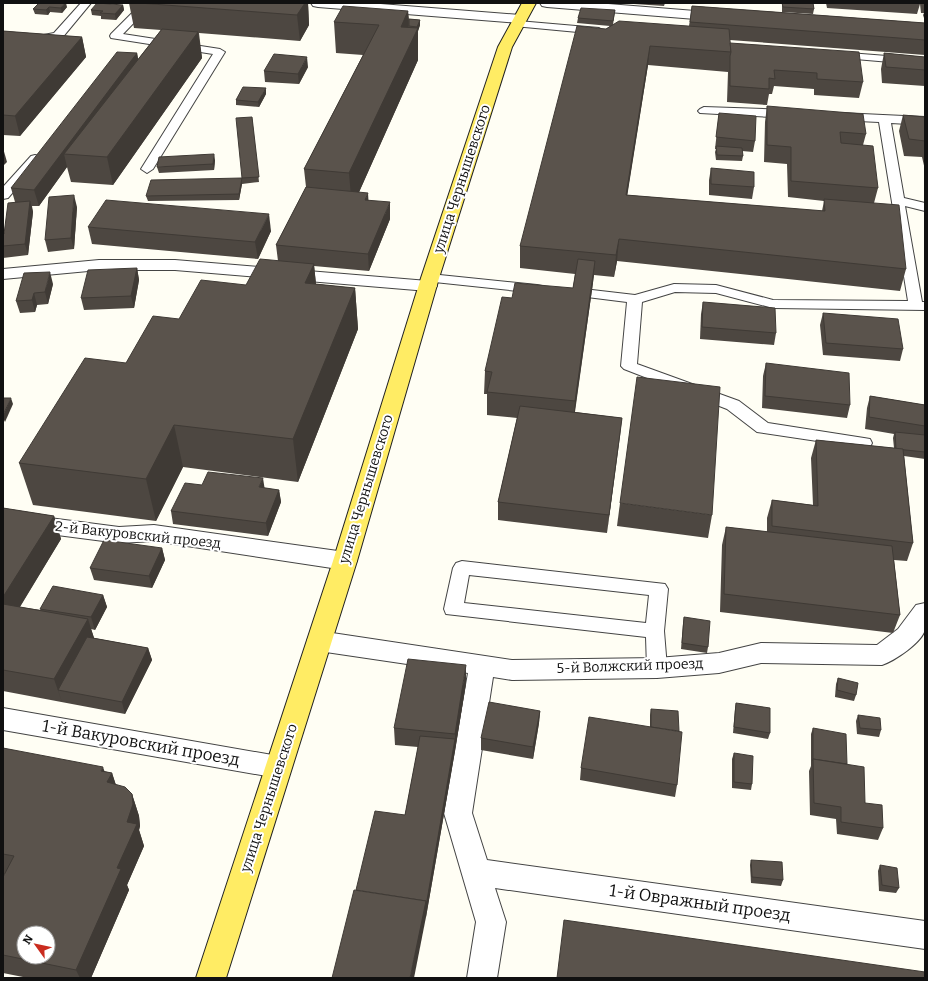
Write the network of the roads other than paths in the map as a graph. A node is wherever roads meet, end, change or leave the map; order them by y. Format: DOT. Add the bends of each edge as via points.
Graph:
graph roads {
  1 [pos="86,3"];
  2 [pos="148,3"];
  3 [pos="318,3"];
  4 [pos="529,3"];
  5 [pos="547,3"];
  6 [pos="575,4"];
  7 [pos="737,18"];
  8 [pos="519,22"];
  9 [pos="613,32"];
  10 [pos="3,46"];
  11 [pos="823,53"];
  12 [pos="925,62"];
  13 [pos="704,111"];
  14 [pos="798,115"];
  15 [pos="829,116"];
  16 [pos="884,119"];
  17 [pos="925,121"];
  18 [pos="44,150"];
  19 [pos="147,169"];
  20 [pos="3,195"];
  21 [pos="898,200"];
  22 [pos="925,207"];
  23 [pos="3,274"];
  24 [pos="429,282"];
  25 [pos="547,290"];
  26 [pos="592,294"];
  27 [pos="636,299"];
  28 [pos="920,306"];
  29 [pos="864,443"];
  30 [pos="3,520"];
  31 [pos="345,560"];
  32 [pos="925,612"];
  33 [pos="655,631"];
  34 [pos="319,641"];
  35 [pos="482,666"];
  36 [pos="657,668"];
  37 [pos="3,719"];
  38 [pos="278,767"];
  39 [pos="475,872"];
  40 [pos="925,935"];
  41 [pos="211,978"];
  42 [pos="482,978"];
  1 -- 10 [label="lane" via="58,36"];
  2 -- 19 [label="lane" via="115,36 220,52"];
  3 -- 8 [label="street"];
  4 -- 8 [label="main road, улица Чернышевского"];
  5 -- 6 [label="street"];
  6 -- 7 [label="street"];
  8 -- 9 [label="lane"];
  8 -- 24 [label="main road, улица Чернышевского" via="504,47"];
  11 -- 12 [label="lane"];
  13 -- 14 [label="lane"];
  15 -- 16 [label="lane"];
  16 -- 17 [label="lane"];
  16 -- 21 [label="lane"];
  18 -- 20 [label="lane"];
  21 -- 22 [label="lane"];
  21 -- 28 [label="lane"];
  23 -- 24 [label="street" via="99,265 175,265"];
  24 -- 25 [label="lane"];
  24 -- 31 [label="main road, улица Чернышевского"];
  26 -- 27 [label="lane"];
  27 -- 28 [label="lane" via="674,288 716,289 773,304"];
  27 -- 29 [label="lane" via="629,366 733,405 763,428"];
  30 -- 31 [label="street, 2-й Вакуровский проезд" via="119,535 154,533"];
  31 -- 34 [label="main road, улица Чернышевского"];
  32 -- 36 [label="street, 5-й Волжский проезд" via="907,636 882,655 761,653 719,663"];
  33 -- 33 [label="lane" via="659,589 462,568 453,609"];
  33 -- 36 [label="lane"];
  34 -- 35 [label="street, 5-й Волжский проезд"];
  34 -- 38 [label="main road, улица Чернышевского"];
  35 -- 36 [label="street, 5-й Волжский проезд" via="512,670"];
  35 -- 39 [label="street" via="458,813"];
  37 -- 38 [label="street, 1-й Вакуровский проезд"];
  38 -- 41 [label="main road, улица Чернышевского"];
  39 -- 40 [label="street, 1-й Овражный проезд"];
  39 -- 42 [label="street" via="491,922"];
}
